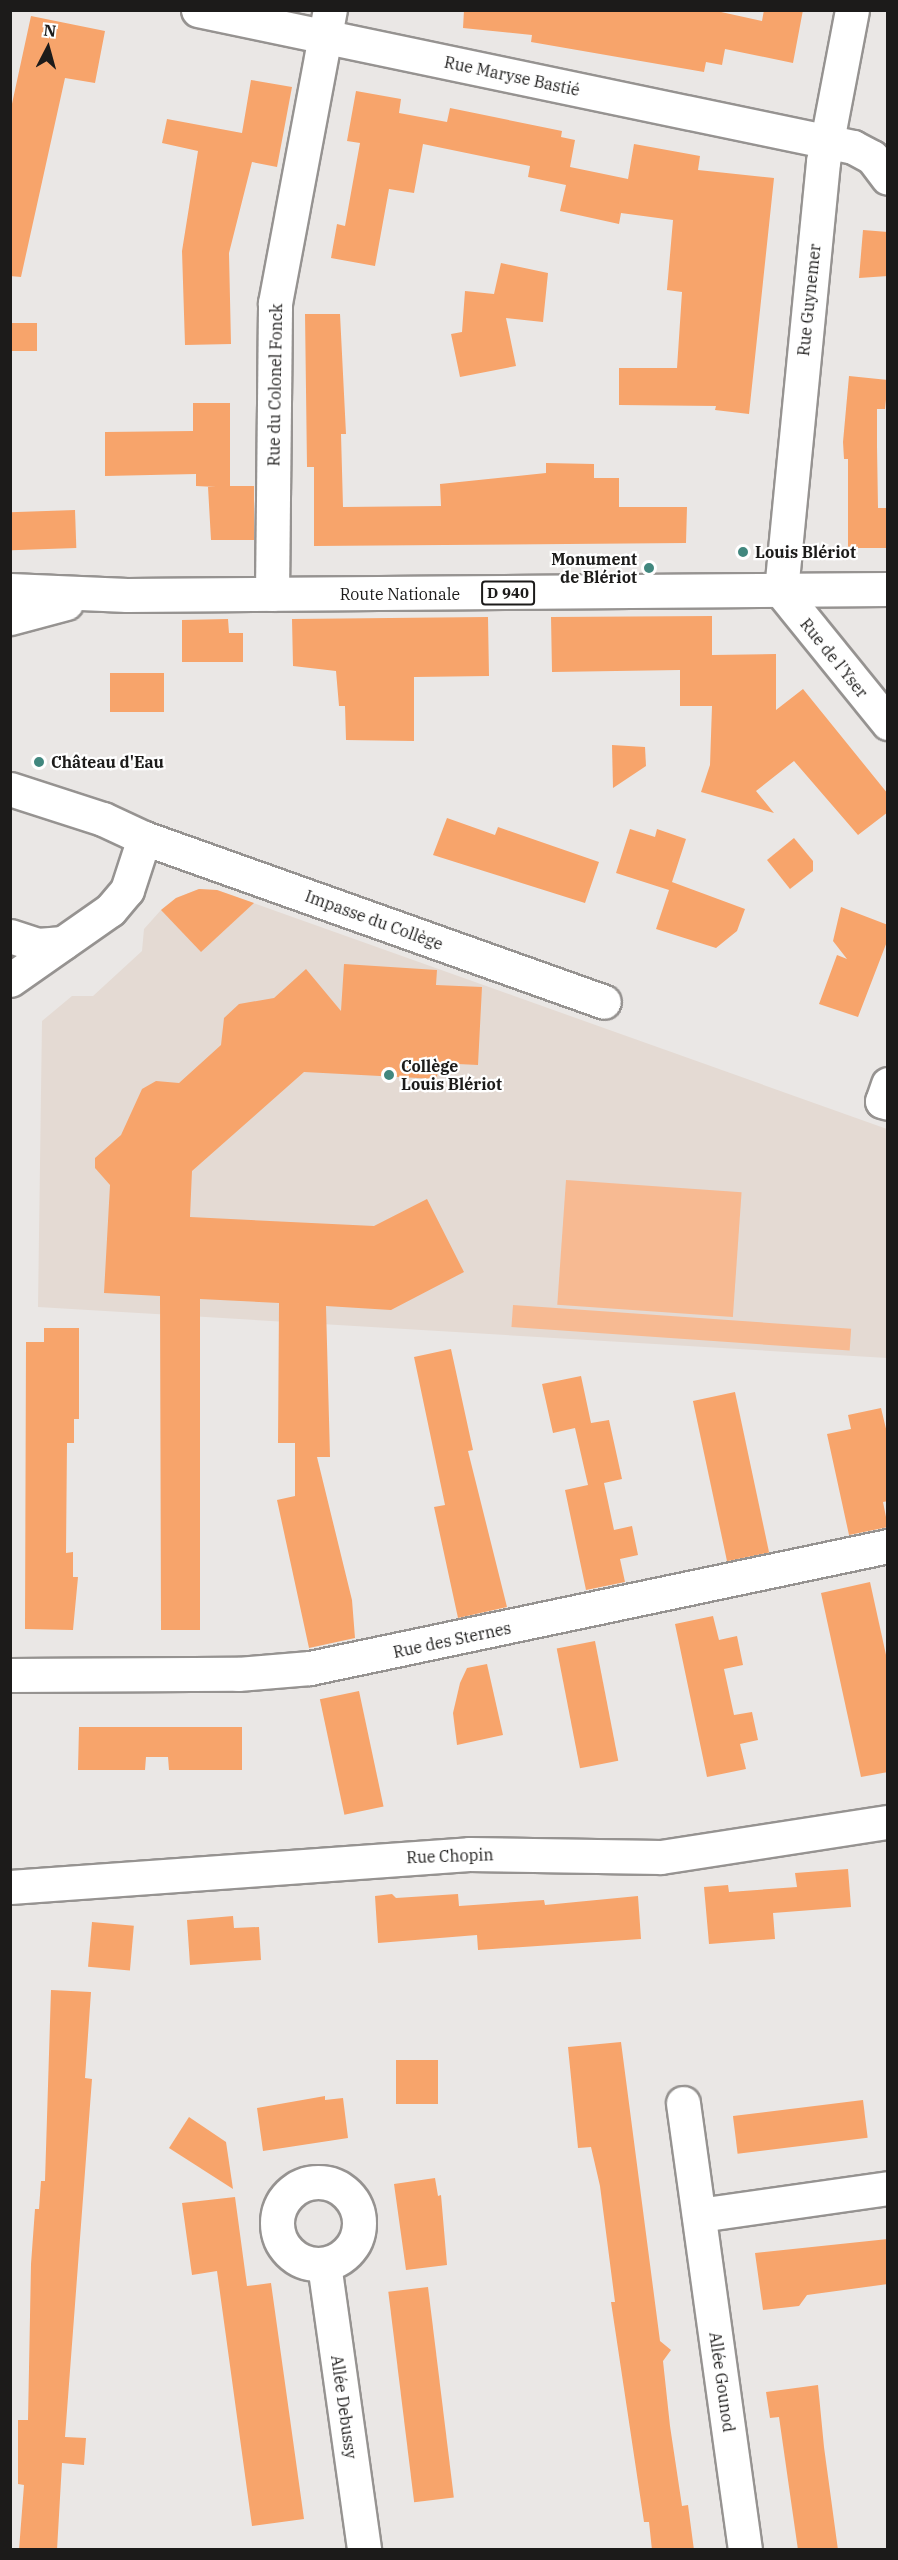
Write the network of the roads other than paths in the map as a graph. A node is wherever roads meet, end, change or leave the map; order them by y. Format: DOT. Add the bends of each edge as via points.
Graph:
graph roads {
  1 [pos="198,10"];
  2 [pos="852,10"];
  3 [pos="326,23"];
  4 [pos="826,142"];
  5 [pos="888,178"];
  6 [pos="888,589"];
  7 [pos="10,590"];
  8 [pos="781,591"];
  9 [pos="272,594"];
  10 [pos="128,595"];
  11 [pos="10,618"];
  12 [pos="888,723"];
  13 [pos="10,789"];
  14 [pos="144,838"];
  15 [pos="10,936"];
  16 [pos="63,943"];
  17 [pos="10,980"];
  18 [pos="604,1002"];
  19 [pos="888,1084"];
  20 [pos="888,1103"];
  21 [pos="888,1546"];
  22 [pos="10,1675"];
  23 [pos="888,1821"];
  24 [pos="10,1887"];
  25 [pos="683,2103"];
  26 [pos="888,2188"];
  27 [pos="699,2215"];
  28 [pos="324,2264"];
  29 [pos="364,2550"];
  30 [pos="745,2550"];
  1 -- 3 [label="street, Rue Maryse Bastié"];
  2 -- 4 [label="street, Rue Guynemer"];
  3 -- 4 [label="street, Rue Maryse Bastié"];
  3 -- 9 [label="street, Rue du Colonel Fonck" via="275,303"];
  4 -- 5 [label="street, Rue Maryse Bastié" via="872,157"];
  4 -- 8 [label="street, Rue Guynemer"];
  6 -- 8 [label="street, Route Nationale / D 940"];
  7 -- 10 [label="street, Route Nationale / D 940"];
  8 -- 9 [label="street, Route Nationale / D 940"];
  8 -- 12 [label="street, Rue de l'Yser"];
  9 -- 10 [label="street, Route Nationale / D 940"];
  10 -- 11 [label="street, Route Nationale / D 940" via="52,605"];
  13 -- 14 [label="street, Impasse du Collège" via="103,819"];
  14 -- 16 [label="street" via="127,890 110,910"];
  14 -- 18 [label="street, Impasse du Collège"];
  15 -- 16 [label="street" via="38,945"];
  16 -- 17 [label="street"];
  19 -- 20 [label="street" via="882,1101"];
  21 -- 22 [label="street, Rue des Sternes" via="310,1668 238,1674"];
  23 -- 24 [label="street, Rue Chopin" via="661,1857 469,1854"];
  25 -- 27 [label="street, Allée Gounod"];
  26 -- 27 [label="street"];
  27 -- 30 [label="street, Allée Gounod"];
  28 -- 29 [label="street, Allée Debussy"];
}
